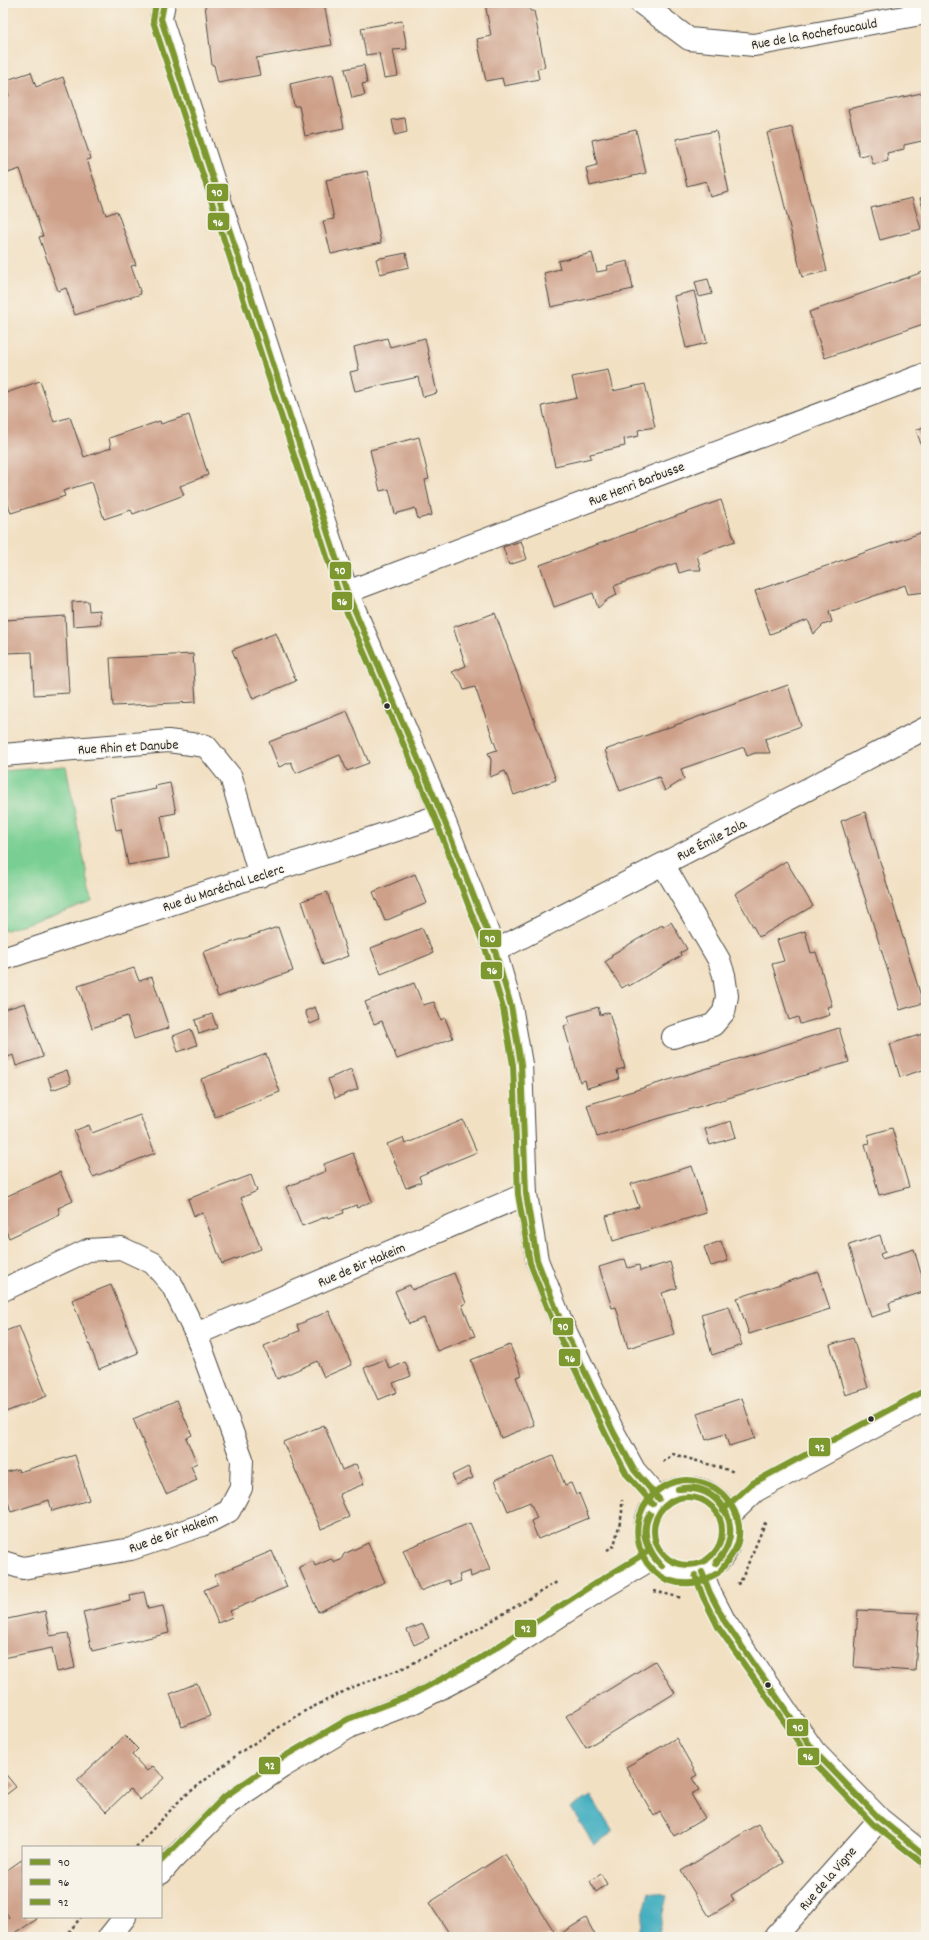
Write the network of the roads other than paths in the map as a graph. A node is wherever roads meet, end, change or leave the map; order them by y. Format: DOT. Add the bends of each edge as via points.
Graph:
graph roads {
  1 [pos="164,3"];
  2 [pos="641,3"];
  3 [pos="926,13"];
  4 [pos="926,374"];
  5 [pos="347,592"];
  6 [pos="926,728"];
  7 [pos="3,755"];
  8 [pos="442,815"];
  9 [pos="663,864"];
  10 [pos="260,876"];
  11 [pos="495,951"];
  12 [pos="3,959"];
  13 [pos="673,1037"];
  14 [pos="526,1194"];
  15 [pos="3,1290"];
  16 [pos="196,1334"];
  17 [pos="926,1399"];
  18 [pos="659,1499"];
  19 [pos="729,1516"];
  20 [pos="653,1558"];
  21 [pos="3,1562"];
  22 [pos="702,1572"];
  23 [pos="880,1819"];
  24 [pos="926,1856"];
  25 [pos="162,1872"];
  26 [pos="124,1918"];
  27 [pos="108,1937"];
  28 [pos="775,1937"];
  1 -- 5 [label="street" via="162,19"];
  2 -- 3 [label="street, Rue de la Rochefoucauld" via="689,39 754,45"];
  4 -- 5 [label="street, Rue Henri Barbusse"];
  5 -- 8 [label="street"];
  6 -- 9 [label="street, Rue Émile Zola"];
  7 -- 10 [label="street, Rue Rhin et Danube" via="168,741 206,746 231,777"];
  8 -- 10 [label="street, Rue du Maréchal Leclerc"];
  8 -- 11 [label="street"];
  9 -- 11 [label="street, Rue Émile Zola"];
  9 -- 13 [label="street" via="718,960 724,975 727,996 724,1012 713,1025"];
  10 -- 12 [label="street, Rue du Maréchal Leclerc"];
  11 -- 14 [label="street" via="511,1006 521,1064"];
  14 -- 16 [label="street, Rue de Bir Hakeim"];
  14 -- 18 [label="street" via="537,1260 562,1324 634,1470"];
  15 -- 16 [label="street, Rue de Bir Hakeim" via="88,1250 121,1248 153,1263 172,1285"];
  16 -- 21 [label="street, Rue de Bir Hakeim" via="242,1459 241,1488 229,1511 202,1525 131,1550 23,1568"];
  17 -- 19 [label="street" via="755,1491"];
  18 -- 19 [label="street" via="670,1491 698,1489 712,1494"];
  18 -- 20 [label="street" via="650,1509 645,1521 644,1534"];
  19 -- 22 [label="street" via="732,1530 730,1544 724,1556 714,1566"];
  20 -- 22 [label="street" via="675,1573 689,1575"];
  20 -- 25 [label="street" via="481,1667 414,1702 351,1726 282,1767 229,1803"];
  22 -- 23 [label="street" via="725,1622 814,1751"];
  23 -- 24 [label="street"];
  23 -- 28 [label="street, Rue de la Vigne"];
  26 -- 27 [label="street"];
}
